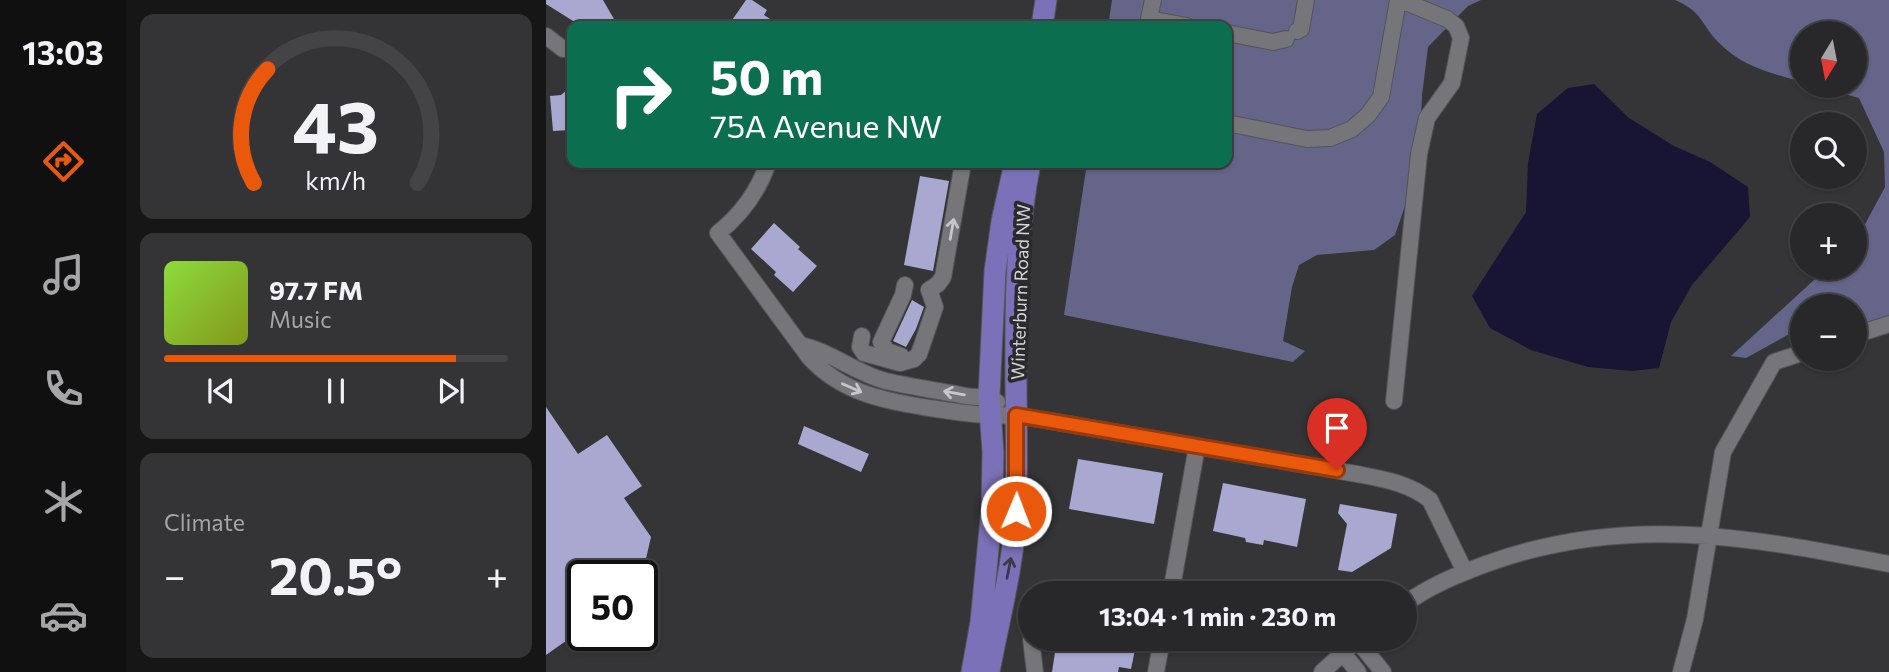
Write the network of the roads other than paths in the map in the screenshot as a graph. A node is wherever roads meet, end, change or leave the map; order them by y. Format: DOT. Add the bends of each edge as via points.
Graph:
graph roads {
  1 [pos="1046,0"];
  2 [pos="1060,0"];
  3 [pos="1153,0"];
  4 [pos="1306,0"];
  5 [pos="1400,0"];
  6 [pos="1043,21"];
  7 [pos="1057,21"];
  8 [pos="1160,21"];
  9 [pos="1232,34"];
  10 [pos="546,36"];
  11 [pos="563,49"];
  12 [pos="1232,124"];
  13 [pos="766,168"];
  14 [pos="962,168"];
  15 [pos="1014,168"];
  16 [pos="1029,168"];
  17 [pos="1002,221"];
  18 [pos="905,285"];
  19 [pos="931,317"];
  20 [pos="1889,324"];
  21 [pos="1867,331"];
  22 [pos="862,336"];
  23 [pos="1790,357"];
  24 [pos="1394,401"];
  25 [pos="990,406"];
  26 [pos="1016,415"];
  27 [pos="1198,446"];
  28 [pos="1707,535"];
  29 [pos="1889,564"];
  30 [pos="1465,572"];
  31 [pos="1173,581"];
  32 [pos="1417,598"];
  33 [pos="1160,651"];
  34 [pos="1367,651"];
  35 [pos="1342,652"];
  36 [pos="972,672"];
  37 [pos="989,672"];
  38 [pos="1156,672"];
  39 [pos="1322,672"];
  40 [pos="1358,672"];
  41 [pos="1382,672"];
  42 [pos="1681,672"];
  1 -- 6 [label="main road"];
  2 -- 7 [label="main road"];
  3 -- 8 [label="street" via="1149,19"];
  4 -- 9 [label="street" via="1301,29 1292,35 1273,42"];
  5 -- 12 [label="street" via="1381,97 1352,129 1330,138 1307,139"];
  5 -- 24 [label="street" via="1447,19 1461,38 1452,83 1427,118 1419,155"];
  10 -- 11 [label="street"];
  13 -- 25 [label="street" via="753,196 718,233 801,345 884,380 971,396"];
  19 -- 14 [label="street, one-way" via="934,301 929,290 943,276"];
  15 -- 17 [label="main road, Winterburn Road NW"];
  16 -- 26 [label="main road, Winterburn Road NW" via="1019,261"];
  17 -- 25 [label="main road, Winterburn Road NW" via="995,271"];
  17 -- 26 [label="main road" via="1004,368 1007,395"];
  18 -- 19 [label="street" via="882,337 884,349 900,356 912,353 923,324"];
  19 -- 22 [label="street" via="919,354 908,362 864,353"];
  20 -- 21 [label="street"];
  23 -- 28 [label="street" via="1774,362 1723,452"];
  25 -- 26 [label="street"];
  25 -- 36 [label="main road, Winterburn Road NW" via="993,452 988,557"];
  26 -- 27 [label="street"];
  37 -- 26 [label="main road, Winterburn Road NW, one-way" via="1012,554"];
  27 -- 30 [label="street" via="1357,474 1421,493 1430,500"];
  27 -- 31 [label="street"];
  28 -- 29 [label="street" via="1781,543"];
  28 -- 30 [label="street" via="1593,537 1538,548"];
  28 -- 42 [label="street" via="1695,619"];
  30 -- 32 [label="street"];
  33 -- 38 [label="street"];
  34 -- 41 [label="street"];
  35 -- 39 [label="street"];
  35 -- 40 [label="street"];
}
